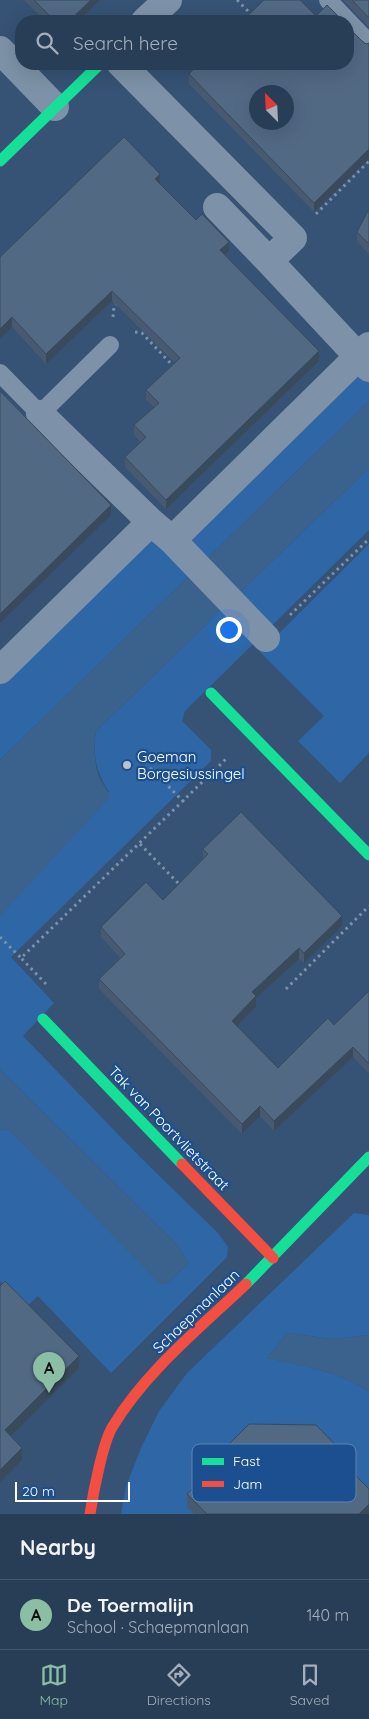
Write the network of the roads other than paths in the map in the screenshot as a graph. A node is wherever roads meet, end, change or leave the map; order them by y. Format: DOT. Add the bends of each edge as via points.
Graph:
graph roads {
  1 [pos="168,0"];
  2 [pos="328,0"];
  3 [pos="152,15"];
  4 [pos="342,15"];
  5 [pos="354,27"];
  6 [pos="369,43"];
  7 [pos="0,50"];
  8 [pos="15,66"];
  9 [pos="19,70"];
  10 [pos="94,70"];
  11 [pos="127,70"];
  12 [pos="55,107"];
  13 [pos="0,161"];
  14 [pos="217,207"];
  15 [pos="269,261"];
  16 [pos="110,345"];
  17 [pos="365,357"];
  18 [pos="0,373"];
  19 [pos="40,414"];
  20 [pos="151,522"];
  21 [pos="172,540"];
  22 [pos="266,638"];
  23 [pos="0,670"];
  24 [pos="211,693"];
  25 [pos="369,855"];
  26 [pos="44,1019"];
  27 [pos="365,1168"];
  28 [pos="273,1258"];
  29 [pos="90,1514"];
  1 -- 3 [label="street"];
  2 -- 4 [label="lane"];
  5 -- 6 [label="lane"];
  7 -- 8 [label="street"];
  9 -- 12 [label="street"];
  10 -- 12 [label="street"];
  11 -- 15 [label="street" via="293,238"];
  12 -- 13 [label="street"];
  14 -- 15 [label="street"];
  15 -- 17 [label="street"];
  16 -- 19 [label="lane"];
  17 -- 21 [label="street"];
  18 -- 19 [label="lane"];
  19 -- 20 [label="street"];
  20 -- 21 [label="street"];
  20 -- 23 [label="street"];
  21 -- 22 [label="street"];
  24 -- 25 [label="street"];
  26 -- 28 [label="street, Tak van Poortvlietstraat"];
  27 -- 28 [label="street, Schaepmanlaan"];
  28 -- 29 [label="street, Schaepmanlaan" via="151,1376 112,1427"];
}
